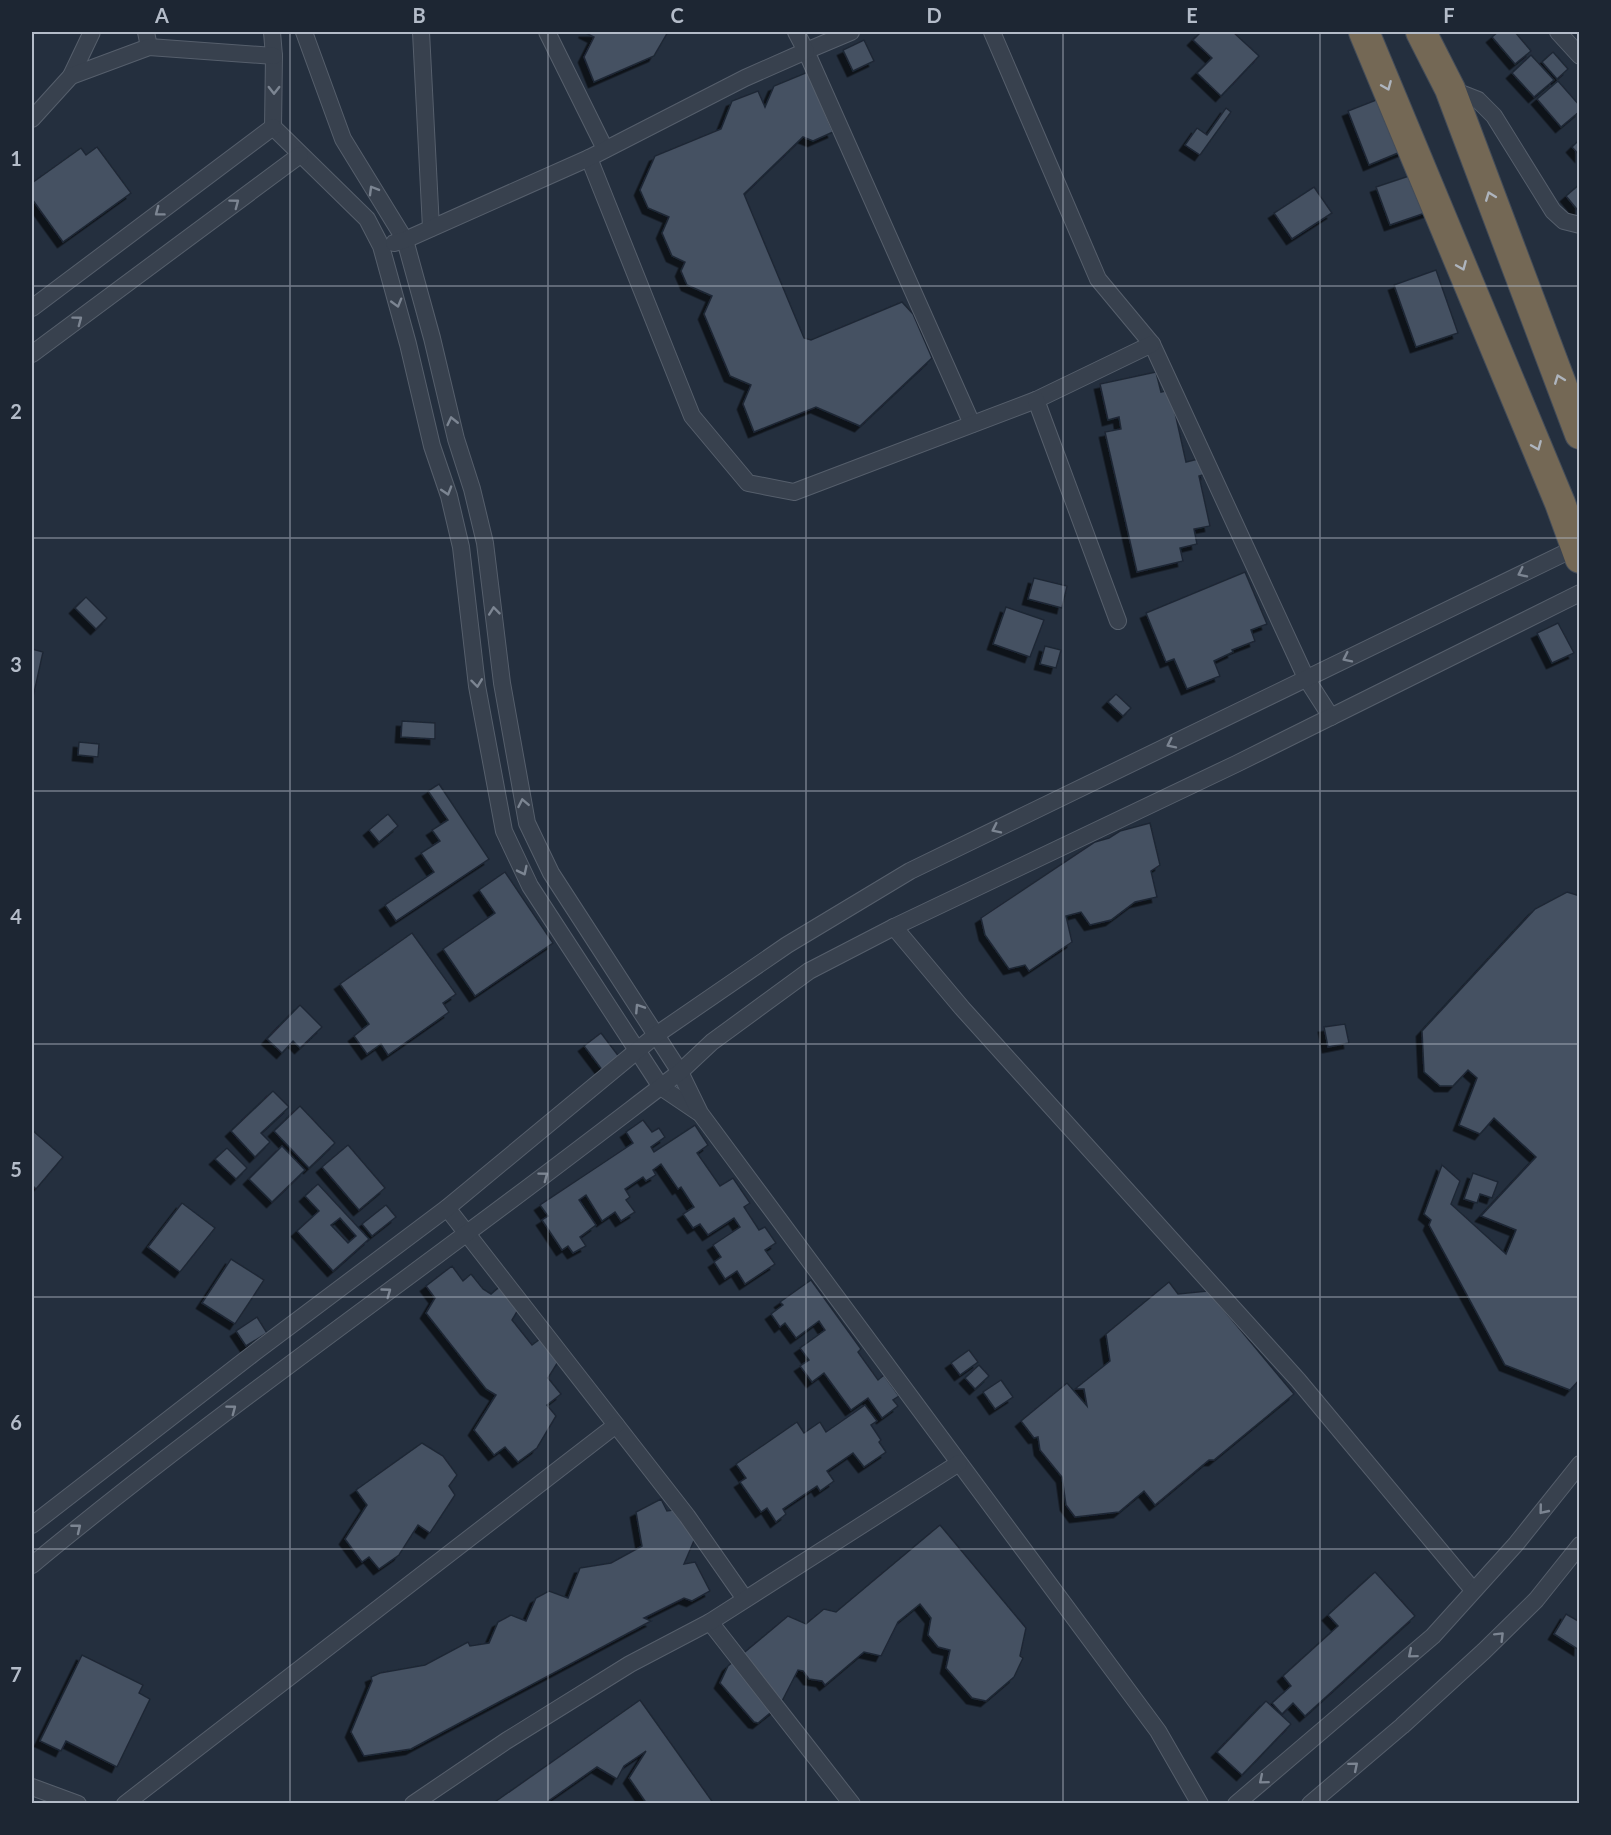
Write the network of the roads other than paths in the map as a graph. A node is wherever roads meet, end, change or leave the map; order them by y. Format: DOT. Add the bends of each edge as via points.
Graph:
graph roads {
  1 [pos="92,32"];
  2 [pos="272,32"];
  3 [pos="304,32"];
  4 [pos="421,32"];
  5 [pos="547,32"];
  6 [pos="796,32"];
  7 [pos="850,32"];
  8 [pos="992,32"];
  9 [pos="1364,32"];
  10 [pos="1421,32"];
  11 [pos="1558,32"];
  12 [pos="147,39"];
  13 [pos="806,51"];
  14 [pos="274,56"];
  15 [pos="1580,56"];
  16 [pos="71,76"];
  17 [pos="1450,88"];
  18 [pos="32,119"];
  19 [pos="273,127"];
  20 [pos="605,149"];
  21 [pos="300,155"];
  22 [pos="589,158"];
  23 [pos="1580,225"];
  24 [pos="431,228"];
  25 [pos="405,240"];
  26 [pos="381,246"];
  27 [pos="32,308"];
  28 [pos="1152,344"];
  29 [pos="32,354"];
  30 [pos="1036,400"];
  31 [pos="972,424"];
  32 [pos="1580,434"];
  33 [pos="1577,553"];
  34 [pos="1580,593"];
  35 [pos="1118,621"];
  36 [pos="1306,678"];
  37 [pos="1331,717"];
  38 [pos="894,927"];
  39 [pos="656,1035"];
  40 [pos="637,1051"];
  41 [pos="680,1072"];
  42 [pos="661,1087"];
  43 [pos="700,1113"];
  44 [pos="447,1208"];
  45 [pos="466,1234"];
  46 [pos="616,1425"];
  47 [pos="959,1463"];
  48 [pos="1580,1464"];
  49 [pos="32,1525"];
  50 [pos="1580,1545"];
  51 [pos="32,1565"];
  52 [pos="1473,1590"];
  53 [pos="745,1599"];
  54 [pos="710,1622"];
  55 [pos="32,1787"];
  56 [pos="842,1800"];
  57 [pos="78,1803"];
  58 [pos="125,1803"];
  59 [pos="413,1803"];
  60 [pos="1200,1803"];
  61 [pos="1236,1803"];
  62 [pos="1310,1803"];
  1 -- 16 [label="street"];
  2 -- 14 [label="street"];
  25 -- 3 [label="street, one-way" via="344,139"];
  4 -- 24 [label="street"];
  5 -- 20 [label="street"];
  6 -- 13 [label="street"];
  7 -- 13 [label="street"];
  8 -- 28 [label="street" via="1098,279"];
  9 -- 33 [label="highway, one-way" via="1560,503"];
  10 -- 17 [label="highway"];
  11 -- 15 [label="street"];
  12 -- 14 [label="street"];
  12 -- 16 [label="street"];
  13 -- 20 [label="street"];
  13 -- 31 [label="street"];
  14 -- 19 [label="street, one-way"];
  16 -- 18 [label="street"];
  17 -- 23 [label="street" via="1478,100 1494,116 1553,211 1564,221"];
  32 -- 17 [label="highway, one-way"];
  19 -- 21 [label="street"];
  19 -- 27 [label="street, one-way"];
  20 -- 22 [label="street"];
  21 -- 26 [label="street" via="368,219"];
  29 -- 21 [label="street, one-way"];
  22 -- 24 [label="street"];
  22 -- 31 [label="street" via="692,416 748,483 794,492"];
  24 -- 25 [label="street"];
  25 -- 26 [label="street"];
  39 -- 25 [label="street, one-way" via="551,873 527,823 502,683 485,543"];
  26 -- 40 [label="street, one-way" via="461,548 477,686 504,831 530,886"];
  28 -- 30 [label="street"];
  28 -- 36 [label="street"];
  30 -- 31 [label="street"];
  30 -- 35 [label="street"];
  33 -- 36 [label="street, one-way"];
  34 -- 37 [label="street"];
  36 -- 37 [label="street"];
  36 -- 39 [label="street, one-way" via="910,872 787,945"];
  37 -- 38 [label="street"];
  38 -- 41 [label="street" via="809,971 712,1042"];
  38 -- 52 [label="street" via="962,1008 1298,1380"];
  39 -- 40 [label="street"];
  39 -- 41 [label="street"];
  40 -- 42 [label="street"];
  40 -- 44 [label="street"];
  41 -- 42 [label="street"];
  41 -- 43 [label="street"];
  42 -- 43 [label="street"];
  45 -- 42 [label="street, one-way"];
  43 -- 47 [label="street"];
  44 -- 45 [label="street"];
  44 -- 49 [label="street"];
  45 -- 46 [label="street"];
  51 -- 45 [label="street, one-way"];
  46 -- 53 [label="street"];
  46 -- 58 [label="street"];
  47 -- 53 [label="street"];
  47 -- 60 [label="street" via="1158,1731"];
  48 -- 52 [label="street, one-way" via="1516,1544"];
  62 -- 50 [label="street, one-way" via="1484,1651 1536,1600"];
  52 -- 61 [label="street, one-way" via="1433,1636"];
  53 -- 54 [label="street"];
  54 -- 56 [label="street"];
  54 -- 59 [label="street" via="630,1664"];
  55 -- 57 [label="street"];
}
